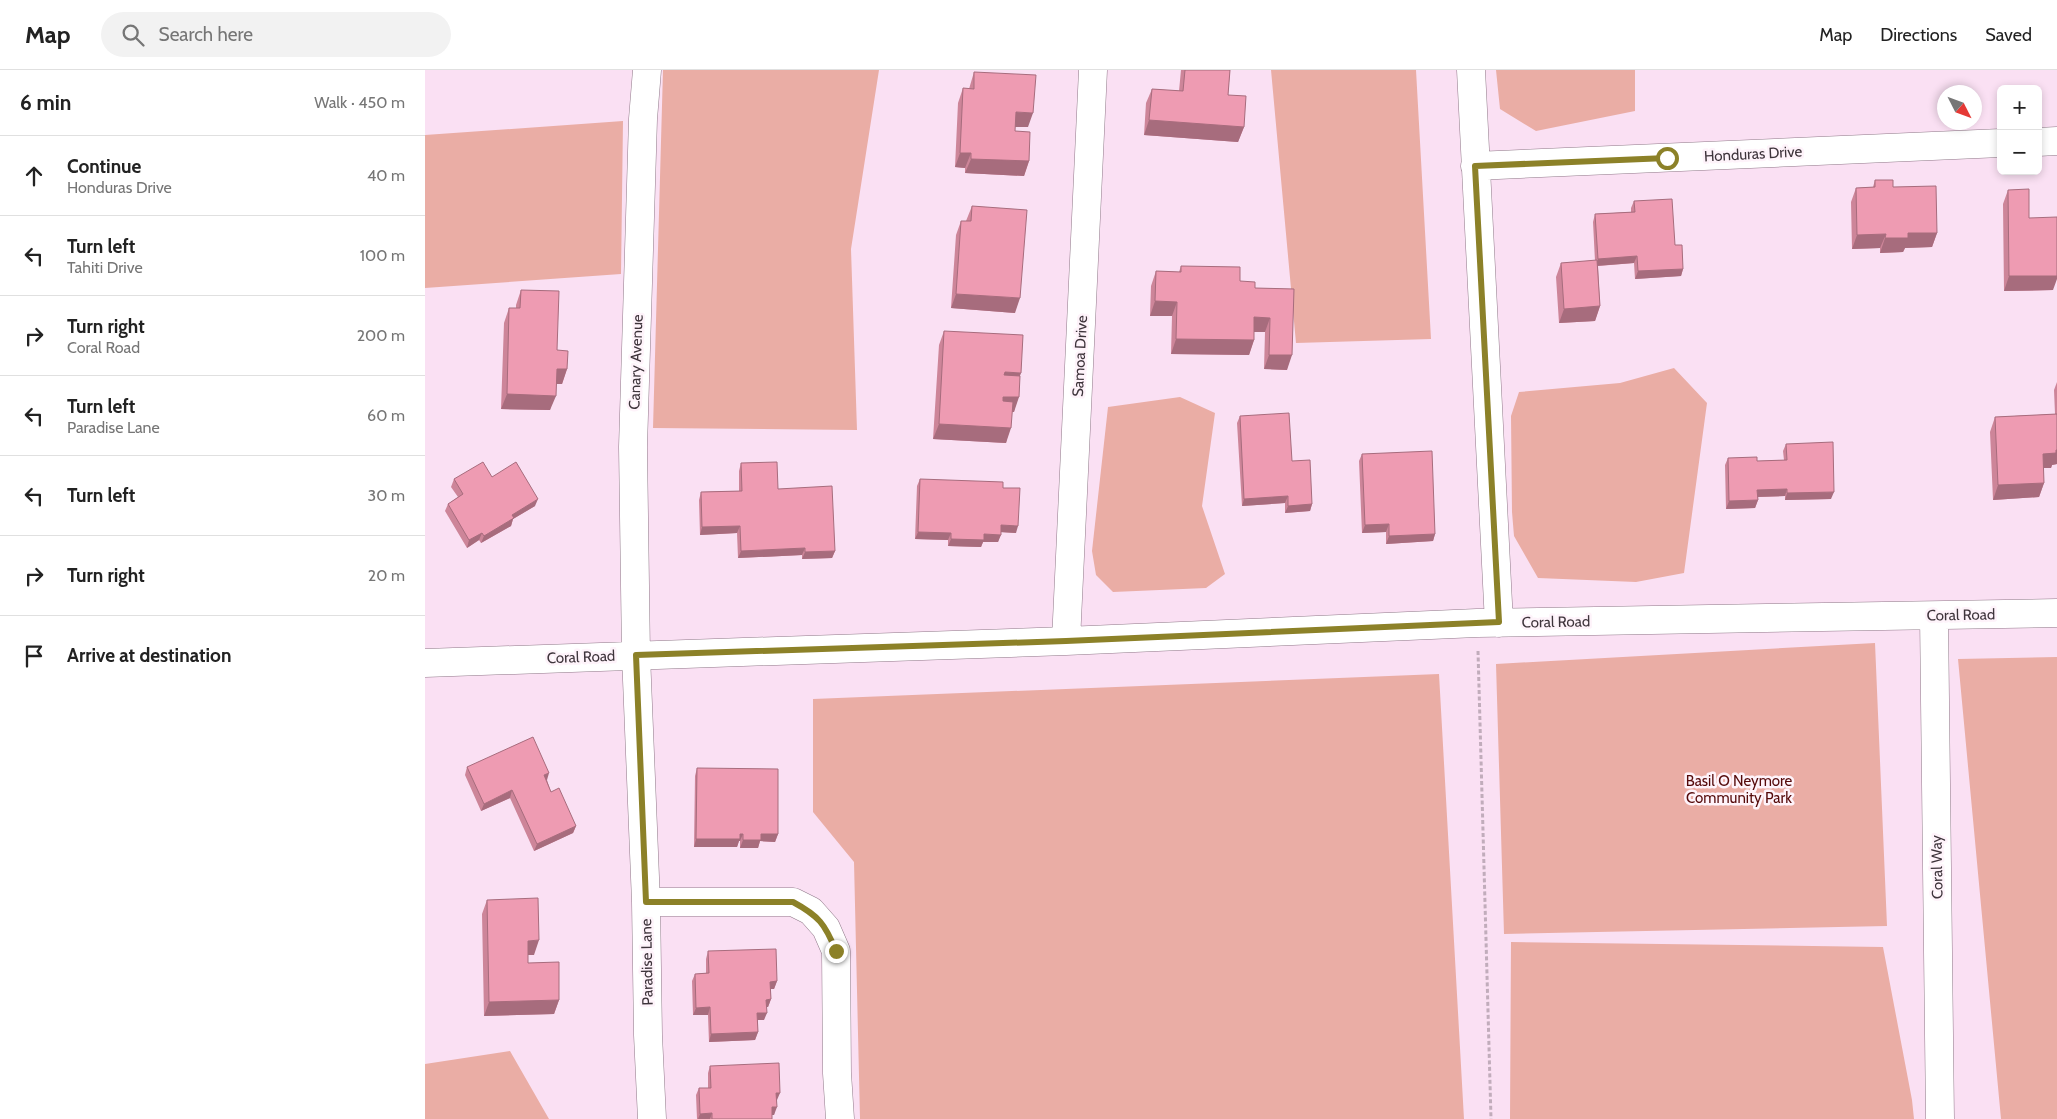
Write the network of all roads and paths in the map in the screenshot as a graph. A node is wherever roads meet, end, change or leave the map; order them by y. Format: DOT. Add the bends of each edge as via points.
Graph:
graph roads {
  1 [pos="647,70"];
  2 [pos="1093,70"];
  3 [pos="1471,70"];
  4 [pos="2057,141"];
  5 [pos="2042,142"];
  6 [pos="1997,144"];
  7 [pos="1475,166"];
  8 [pos="2057,613"];
  9 [pos="1934,616"];
  10 [pos="1488,623"];
  11 [pos="1066,641"];
  12 [pos="636,655"];
  13 [pos="425,664"];
  14 [pos="646,902"];
  15 [pos="652,1119"];
  16 [pos="840,1119"];
  17 [pos="1491,1119"];
  18 [pos="1940,1119"];
  1 -- 12 [label="street, Canary Avenue" via="633,447"];
  2 -- 11 [label="street, Samoa Drive"];
  3 -- 7 [label="street"];
  4 -- 5 [label="street"];
  6 -- 7 [label="street, Honduras Drive"];
  7 -- 10 [label="street"];
  8 -- 9 [label="street, Coral Road"];
  9 -- 10 [label="street, Coral Road"];
  9 -- 18 [label="street, Coral Way"];
  10 -- 11 [label="street, Coral Road"];
  10 -- 17 [label="path"];
  11 -- 12 [label="street, Coral Road"];
  12 -- 13 [label="street, Coral Road"];
  12 -- 14 [label="street, Paradise Lane"];
  14 -- 15 [label="street, Paradise Lane" via="647,1035"];
  14 -- 16 [label="street" via="793,902 811,911 826,928 836,951"];
}
